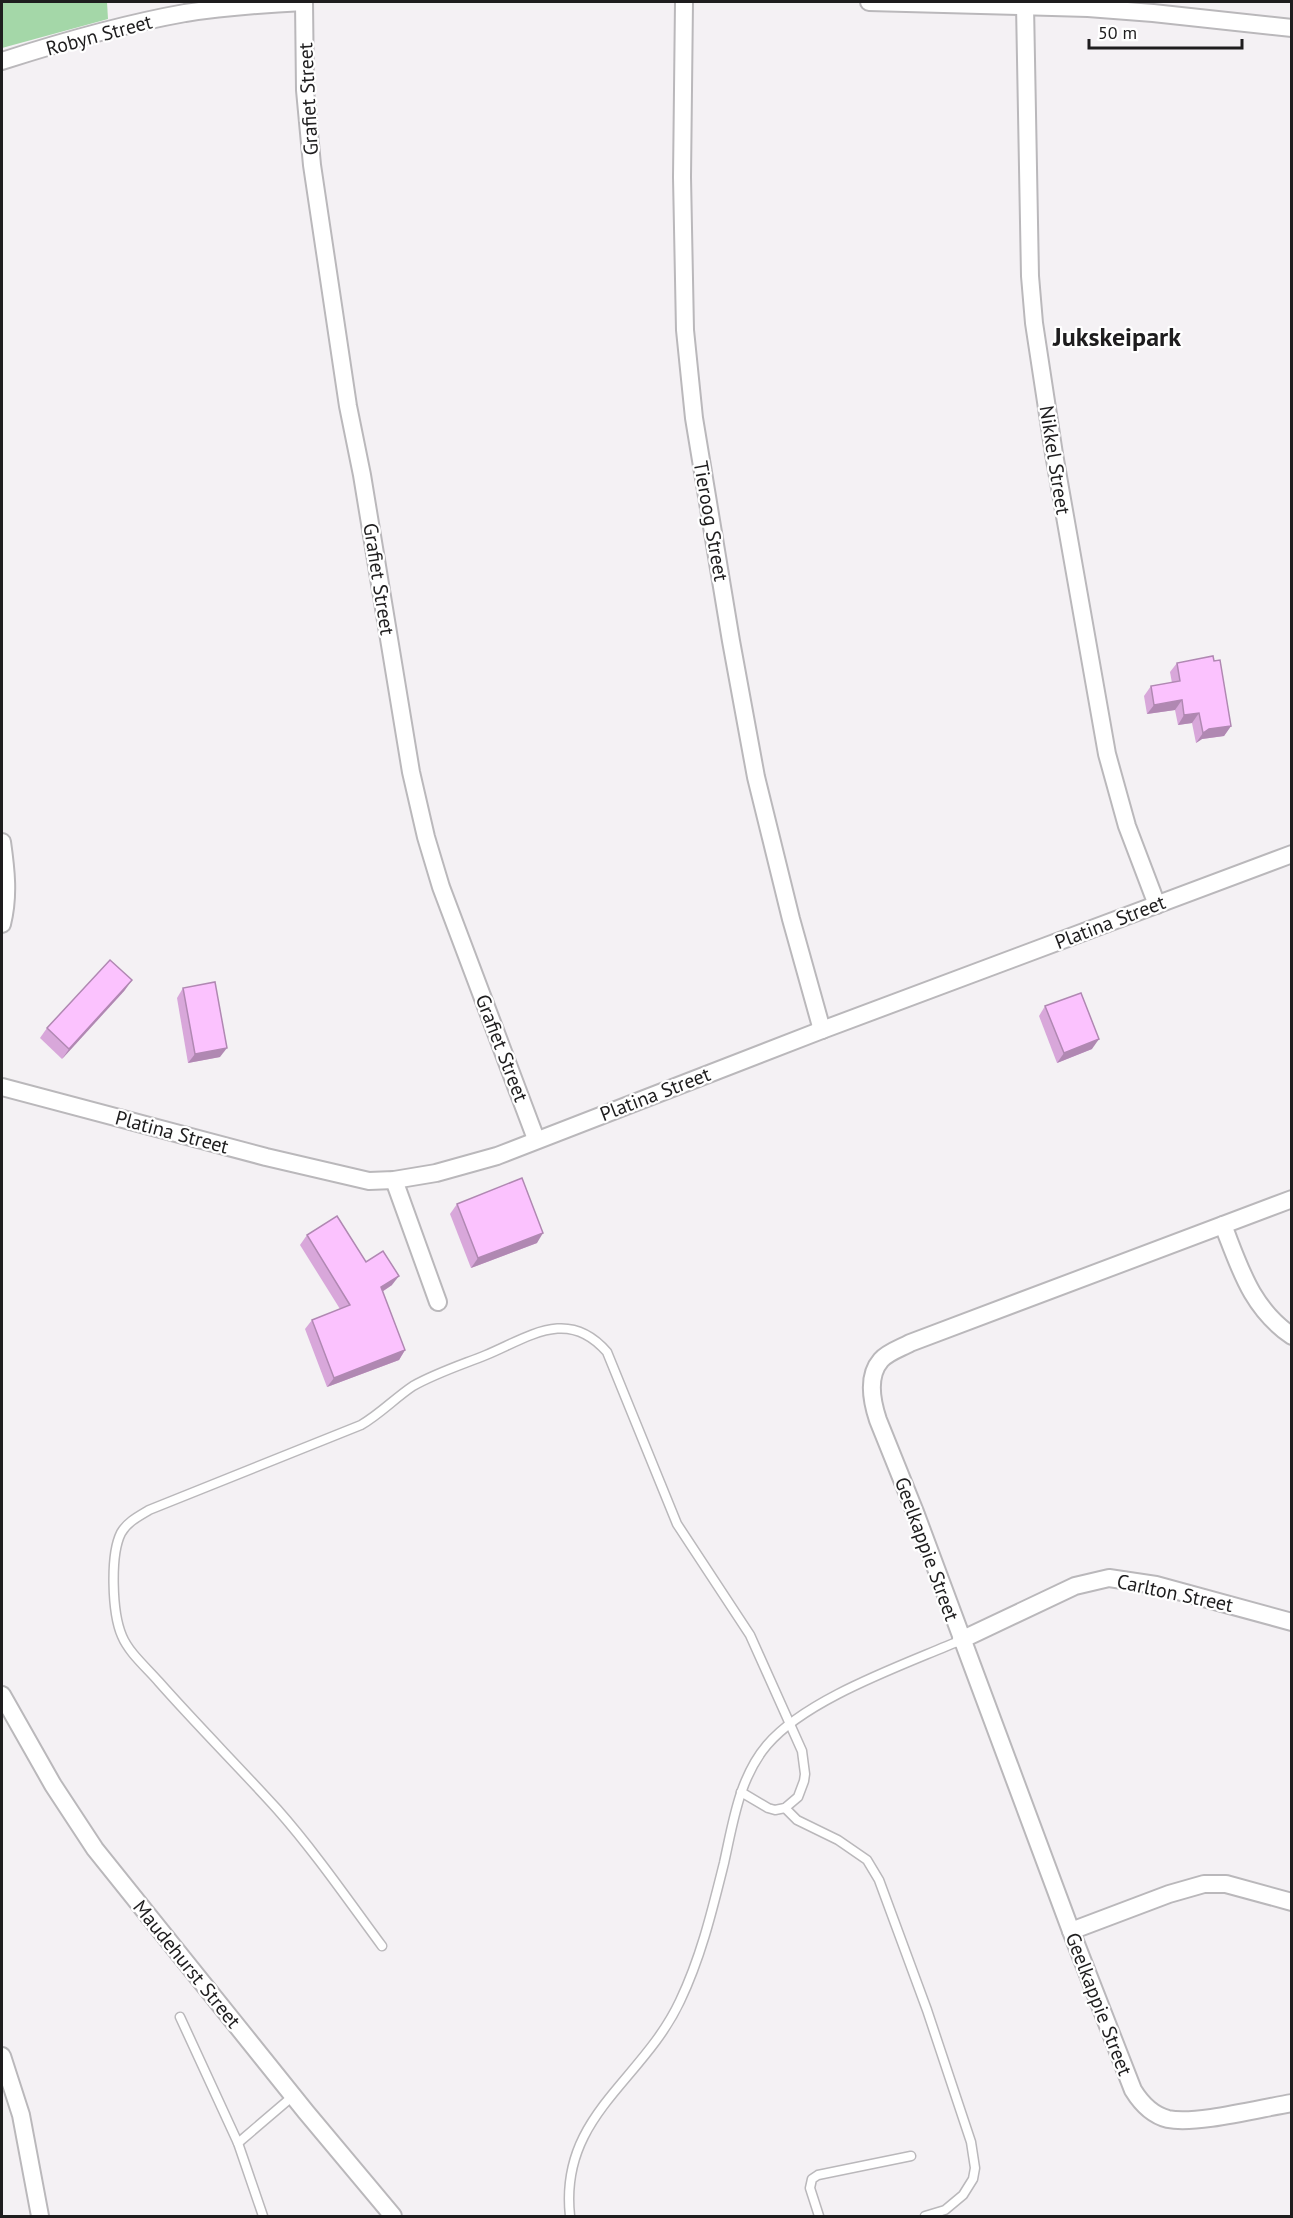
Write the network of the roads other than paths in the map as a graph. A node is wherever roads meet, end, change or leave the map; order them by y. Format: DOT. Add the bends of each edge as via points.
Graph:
graph roads {
  1 [pos="304,2"];
  2 [pos="684,2"];
  3 [pos="869,2"];
  4 [pos="1025,5"];
  5 [pos="1292,28"];
  6 [pos="2,61"];
  7 [pos="2,842"];
  8 [pos="1292,854"];
  9 [pos="1157,905"];
  10 [pos="2,924"];
  11 [pos="822,1030"];
  12 [pos="2,1087"];
  13 [pos="536,1139"];
  14 [pos="394,1180"];
  15 [pos="1292,1199"];
  16 [pos="1223,1225"];
  17 [pos="438,1302"];
  18 [pos="1292,1336"];
  19 [pos="1292,1622"];
  20 [pos="961,1640"];
  21 [pos="2,1695"];
  22 [pos="789,1725"];
  23 [pos="741,1792"];
  24 [pos="785,1808"];
  25 [pos="1292,1902"];
  26 [pos="1071,1931"];
  27 [pos="382,1946"];
  28 [pos="180,2017"];
  29 [pos="2,2056"];
  30 [pos="294,2096"];
  31 [pos="1292,2103"];
  32 [pos="238,2143"];
  33 [pos="910,2156"];
  34 [pos="40,2217"];
  35 [pos="263,2217"];
  36 [pos="393,2217"];
  37 [pos="570,2217"];
  38 [pos="819,2217"];
  39 [pos="925,2217"];
  1 -- 6 [label="street, Robyn Street" via="183,14"];
  1 -- 13 [label="street, Grafiet Street" via="305,99 313,174 348,406 413,783 441,886"];
  2 -- 11 [label="street, Tieroog Street" via="685,306 694,417 756,777"];
  3 -- 4 [label="street"];
  4 -- 5 [label="street" via="1153,13"];
  4 -- 9 [label="street, Nikkel Street" via="1034,323 1107,754 1127,826"];
  7 -- 10 [label="street" via="7,902"];
  8 -- 9 [label="street, Platina Street"];
  9 -- 11 [label="street, Platina Street"];
  11 -- 13 [label="street, Platina Street"];
  12 -- 14 [label="street, Platina Street" via="266,1157 369,1181"];
  13 -- 14 [label="street, Platina Street" via="487,1159"];
  14 -- 17 [label="street"];
  15 -- 16 [label="street, Geelkappie Street"];
  16 -- 18 [label="street" via="1253,1297"];
  16 -- 20 [label="street, Geelkappie Street" via="910,1343 882,1359 872,1385 873,1406"];
  19 -- 20 [label="street, Carlton Street" via="1156,1585 1109,1578 1075,1586"];
  20 -- 22 [label="lane" via="823,1701"];
  20 -- 26 [label="street, Geelkappie Street"];
  21 -- 30 [label="street, Maudehurst Street" via="95,1849"];
  22 -- 23 [label="lane" via="762,1752"];
  22 -- 24 [label="lane" via="802,1751 806,1774 798,1797"];
  22 -- 27 [label="lane" via="750,1635 677,1524 607,1352 583,1332 558,1328 531,1334 426,1379 361,1425 136,1517 122,1531 116,1548 116,1607 122,1637 200,1729 277,1809"];
  23 -- 24 [label="lane" via="768,1808"];
  23 -- 37 [label="lane" via="693,1974 658,2040 603,2106 581,2140 571,2169"];
  24 -- 39 [label="lane" via="803,1824 867,1860 879,1880 927,2010 971,2142 975,2168 963,2195 945,2210"];
  25 -- 26 [label="street" via="1226,1884 1204,1884"];
  26 -- 31 [label="street, Geelkappie Street" via="1132,2090 1150,2111 1185,2121"];
  28 -- 32 [label="lane"];
  29 -- 34 [label="street" via="21,2115"];
  30 -- 32 [label="lane"];
  30 -- 36 [label="street, Maudehurst Street"];
  32 -- 35 [label="lane"];
  33 -- 38 [label="lane" via="812,2179 810,2188"];
}
